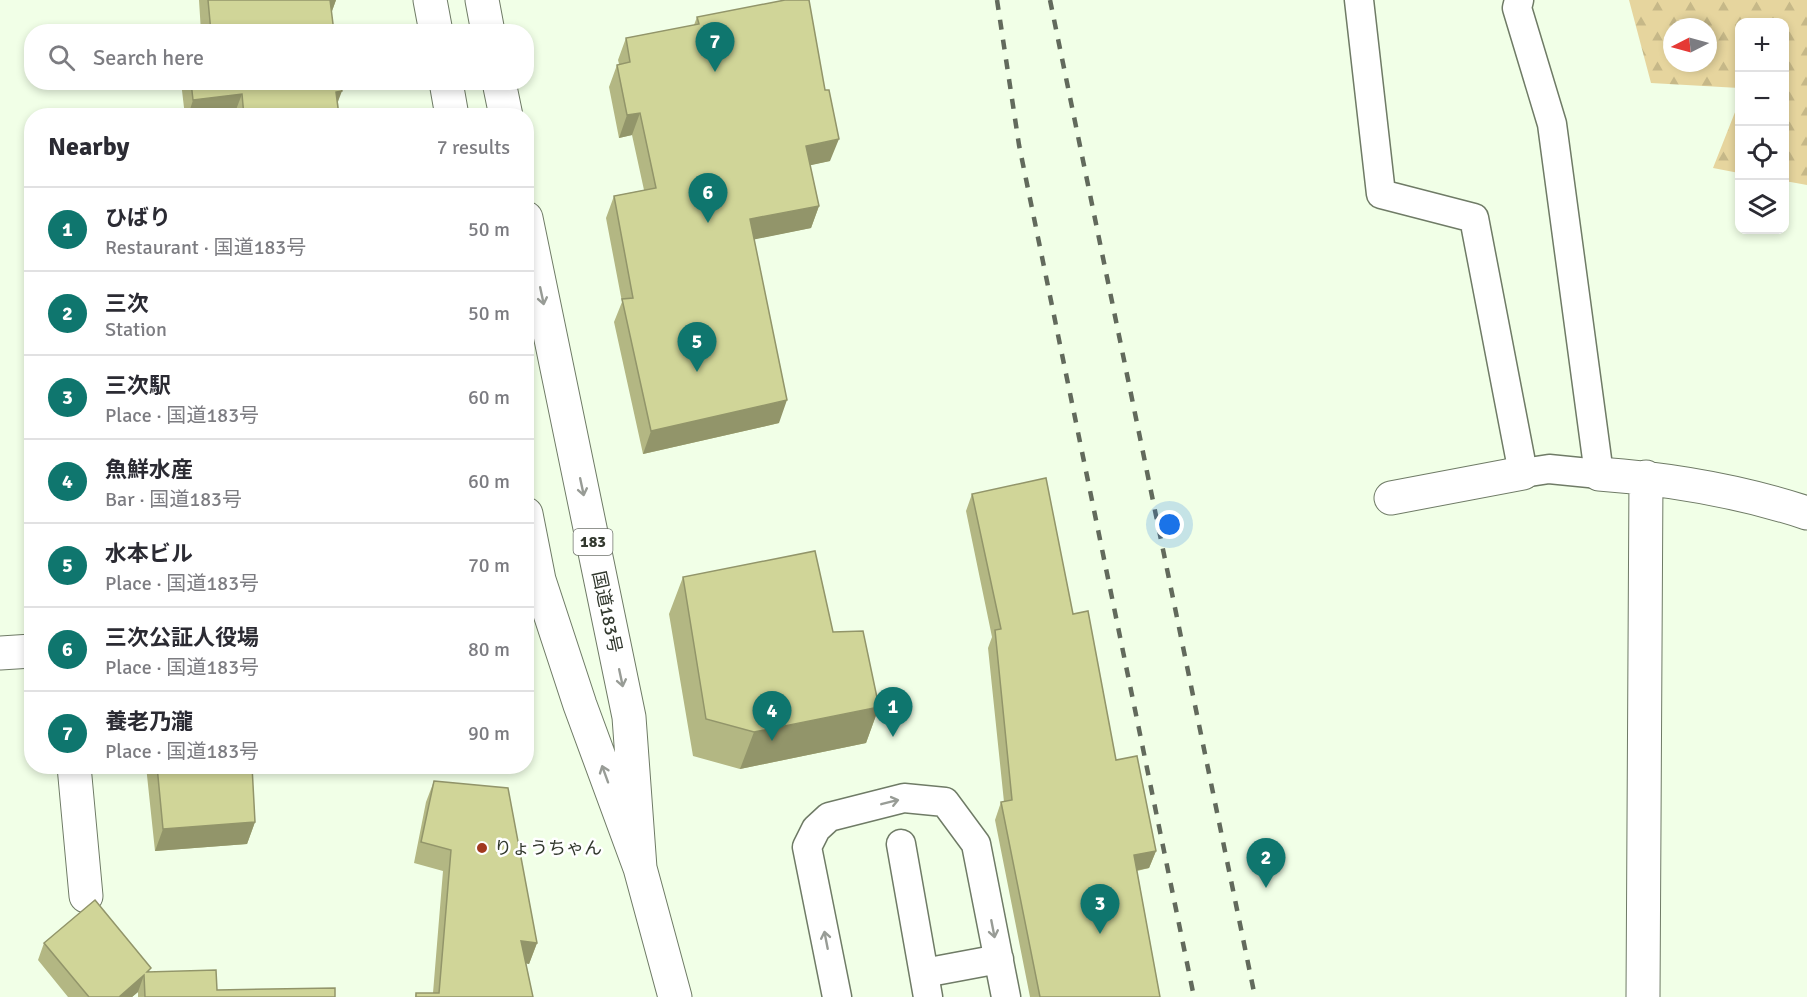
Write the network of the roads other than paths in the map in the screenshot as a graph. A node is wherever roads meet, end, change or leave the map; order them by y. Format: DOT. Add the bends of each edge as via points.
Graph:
graph roads {
  1 [pos="430,0"];
  2 [pos="482,0"];
  3 [pos="1359,0"];
  4 [pos="1519,0"];
  5 [pos="434,24"];
  6 [pos="486,24"];
  7 [pos="447,90"];
  8 [pos="501,90"];
  9 [pos="451,108"];
  10 [pos="504,108"];
  11 [pos="534,257"];
  12 [pos="1523,473"];
  13 [pos="1599,474"];
  14 [pos="1646,477"];
  15 [pos="1390,498"];
  16 [pos="1807,513"];
  17 [pos="534,555"];
  18 [pos="24,652"];
  19 [pos="0,653"];
  20 [pos="75,774"];
  21 [pos="901,844"];
  22 [pos="640,868"];
  23 [pos="86,896"];
  24 [pos="999,959"];
  25 [pos="926,985"];
  26 [pos="675,997"];
  27 [pos="837,997"];
  28 [pos="1006,997"];
  29 [pos="1643,997"];
  1 -- 5 [label="main road"];
  2 -- 6 [label="main road"];
  3 -- 12 [label="lane" via="1381,194 1474,218"];
  4 -- 13 [label="lane" via="1517,8 1552,124"];
  7 -- 9 [label="main road"];
  8 -- 10 [label="main road"];
  11 -- 22 [label="main road, 国道183号 / 183, one-way" via="629,717"];
  12 -- 13 [label="lane" via="1549,469"];
  12 -- 15 [label="main road"];
  13 -- 14 [label="main road"];
  14 -- 16 [label="main road" via="1762,498"];
  14 -- 29 [label="main road"];
  22 -- 17 [label="main road, 国道183号 / 183, one-way" via="580,705"];
  18 -- 19 [label="main road"];
  20 -- 23 [label="main road"];
  21 -- 25 [label="lane"];
  22 -- 26 [label="main road, 国道183号 / 183"];
  24 -- 25 [label="lane"];
  27 -- 24 [label="lane, one-way" via="807,847 816,829 829,817 904,798 945,802 976,844"];
  24 -- 28 [label="lane"];
}
